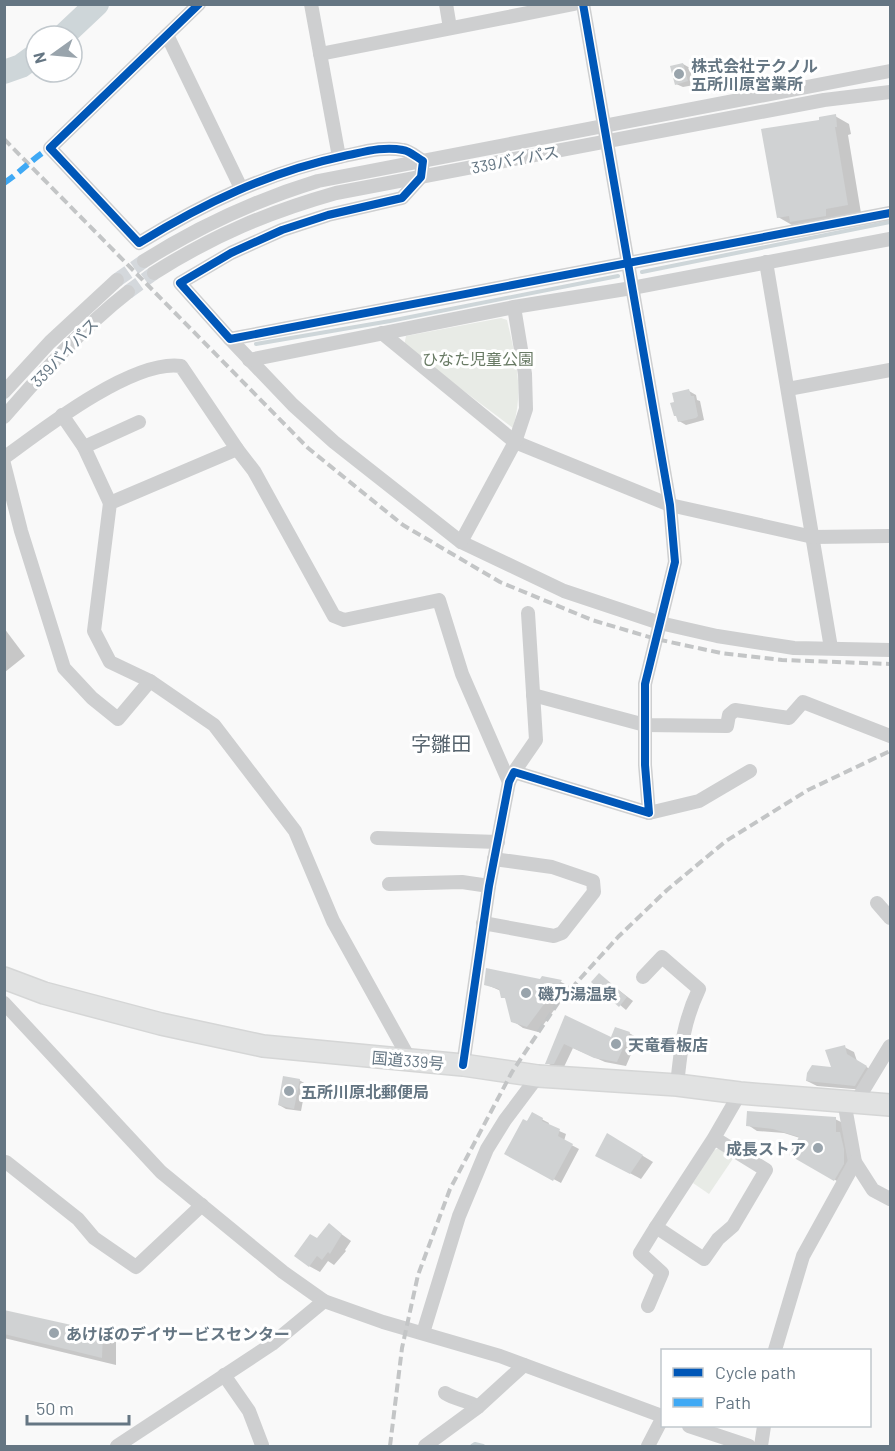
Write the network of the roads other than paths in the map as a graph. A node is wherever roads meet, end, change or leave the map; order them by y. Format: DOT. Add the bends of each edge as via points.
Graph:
graph roads {
  1 [pos="199,4"];
  2 [pos="311,4"];
  3 [pos="446,4"];
  4 [pos="573,4"];
  5 [pos="583,4"];
  6 [pos="450,28"];
  7 [pos="167,35"];
  8 [pos="320,54"];
  9 [pos="891,71"];
  10 [pos="891,92"];
  11 [pos="604,125"];
  12 [pos="607,141"];
  13 [pos="339,157"];
  14 [pos="423,161"];
  15 [pos="421,177"];
  16 [pos="241,188"];
  17 [pos="891,213"];
  18 [pos="891,239"];
  19 [pos="144,261"];
  20 [pos="766,262"];
  21 [pos="628,263"];
  22 [pos="154,273"];
  23 [pos="117,280"];
  24 [pos="632,288"];
  25 [pos="128,292"];
  26 [pos="514,307"];
  27 [pos="382,333"];
  28 [pos="230,339"];
  29 [pos="249,360"];
  30 [pos="891,370"];
  31 [pos="788,389"];
  32 [pos="4,392"];
  33 [pos="62,415"];
  34 [pos="4,417"];
  35 [pos="139,422"];
  36 [pos="515,442"];
  37 [pos="84,447"];
  38 [pos="237,449"];
  39 [pos="4,458"];
  40 [pos="4,464"];
  41 [pos="110,503"];
  42 [pos="670,505"];
  43 [pos="891,536"];
  44 [pos="813,537"];
  45 [pos="461,542"];
  46 [pos="528,613"];
  47 [pos="660,623"];
  48 [pos="831,648"];
  49 [pos="891,650"];
  50 [pos="150,681"];
  51 [pos="533,695"];
  52 [pos="645,725"];
  53 [pos="891,736"];
  54 [pos="750,771"];
  55 [pos="511,777"];
  56 [pos="649,813"];
  57 [pos="377,838"];
  58 [pos="498,842"];
  59 [pos="494,859"];
  60 [pos="389,884"];
  61 [pos="489,886"];
  62 [pos="876,903"];
  63 [pos="891,918"];
  64 [pos="483,923"];
  65 [pos="644,977"];
  66 [pos="4,978"];
  67 [pos="4,1003"];
  68 [pos="891,1046"];
  69 [pos="410,1060"];
  70 [pos="463,1065"];
  71 [pos="538,1076"];
  72 [pos="677,1085"];
  73 [pos="740,1093"];
  74 [pos="850,1102"];
  75 [pos="891,1105"];
  76 [pos="714,1138"];
  77 [pos="6,1162"];
  78 [pos="855,1162"];
  79 [pos="891,1199"];
  80 [pos="202,1205"];
  81 [pos="656,1227"];
  82 [pos="324,1301"];
  83 [pos="648,1306"];
  84 [pos="423,1333"];
  85 [pos="775,1349"];
  86 [pos="524,1365"];
  87 [pos="224,1375"];
  88 [pos="445,1393"];
  89 [pos="478,1407"];
  90 [pos="661,1417"];
  91 [pos="661,1422"];
  92 [pos="693,1427"];
  93 [pos="764,1427"];
  94 [pos="733,1444"];
  95 [pos="262,1445"];
  96 [pos="117,1446"];
  97 [pos="425,1446"];
  98 [pos="648,1446"];
  99 [pos="749,1446"];
  100 [pos="761,1446"];
  1 -- 7 [label="street"];
  2 -- 8 [label="street"];
  3 -- 6 [label="street"];
  4 -- 6 [label="street"];
  5 -- 11 [label="street"];
  6 -- 8 [label="street"];
  7 -- 16 [label="street"];
  7 -- 16 [label="street" via="50,148 139,243 188,213"];
  8 -- 13 [label="street"];
  9 -- 11 [label="street"];
  10 -- 12 [label="street, 339バイパス" via="824,100"];
  11 -- 12 [label="street"];
  11 -- 14 [label="street"];
  12 -- 15 [label="street, 339バイパス"];
  12 -- 21 [label="street"];
  13 -- 14 [label="street" via="385,147 406,150"];
  13 -- 16 [label="street" via="290,169"];
  14 -- 15 [label="street"];
  14 -- 19 [label="street" via="318,181 264,198 192,232"];
  15 -- 22 [label="street, 339バイパス" via="336,193 261,217"];
  15 -- 28 [label="street" via="402,198 282,230 231,253 180,283"];
  17 -- 21 [label="street"];
  18 -- 20 [label="street"];
  20 -- 24 [label="street"];
  20 -- 31 [label="street"];
  21 -- 24 [label="street"];
  21 -- 28 [label="street"];
  23 -- 32 [label="street" via="66,325"];
  24 -- 26 [label="street"];
  24 -- 42 [label="street"];
  25 -- 34 [label="street, 339バイパス" via="79,334"];
  26 -- 27 [label="street"];
  26 -- 36 [label="street" via="525,374 526,408"];
  27 -- 29 [label="street"];
  27 -- 36 [label="street"];
  28 -- 29 [label="street"];
  29 -- 45 [label="street" via="334,442"];
  30 -- 31 [label="street"];
  31 -- 44 [label="street"];
  33 -- 37 [label="street"];
  33 -- 38 [label="street" via="127,379 172,364 182,366"];
  33 -- 39 [label="street"];
  35 -- 37 [label="street"];
  36 -- 42 [label="street"];
  36 -- 45 [label="street"];
  37 -- 41 [label="street"];
  38 -- 41 [label="street"];
  38 -- 55 [label="street" via="254,471 334,616 344,620 439,600 462,674"];
  40 -- 50 [label="street" via="64,668 118,719"];
  41 -- 50 [label="street" via="94,632 110,662"];
  42 -- 44 [label="street"];
  42 -- 47 [label="street" via="675,562"];
  43 -- 44 [label="street"];
  44 -- 48 [label="street"];
  45 -- 47 [label="street" via="564,591"];
  46 -- 51 [label="street"];
  47 -- 48 [label="street" via="794,648"];
  47 -- 52 [label="street" via="645,684"];
  48 -- 49 [label="street"];
  50 -- 69 [label="street" via="214,725 296,831 333,921"];
  51 -- 52 [label="street"];
  51 -- 55 [label="street" via="536,740"];
  52 -- 53 [label="street" via="727,726 729,715 735,710 789,717 803,702"];
  52 -- 56 [label="street"];
  54 -- 56 [label="street" via="699,801"];
  55 -- 56 [label="street"];
  55 -- 58 [label="street"];
  57 -- 58 [label="street"];
  58 -- 59 [label="street"];
  59 -- 61 [label="street"];
  59 -- 64 [label="street" via="552,867 593,881 594,892 562,933 554,936"];
  60 -- 61 [label="street" via="462,882"];
  61 -- 64 [label="street"];
  62 -- 63 [label="street"];
  64 -- 70 [label="street"];
  65 -- 72 [label="street" via="662,957 699,989 682,1037"];
  66 -- 69 [label="highway, 国道339号" via="44,993 161,1024 263,1046"];
  67 -- 80 [label="street" via="161,1172"];
  68 -- 74 [label="street"];
  69 -- 70 [label="highway, 国道339号"];
  70 -- 71 [label="highway, 国道339号"];
  71 -- 72 [label="highway, 国道339号"];
  71 -- 84 [label="street" via="487,1149 459,1216"];
  72 -- 73 [label="highway, 国道339号"];
  73 -- 74 [label="highway, 国道339号"];
  73 -- 76 [label="street"];
  74 -- 75 [label="highway, 国道339号"];
  74 -- 78 [label="street"];
  76 -- 81 [label="street"];
  76 -- 81 [label="street" via="766,1170 733,1226 717,1239 704,1259"];
  77 -- 80 [label="street" via="78,1219 94,1238 136,1267"];
  78 -- 79 [label="street" via="873,1190"];
  78 -- 85 [label="street" via="803,1256"];
  80 -- 82 [label="street" via="282,1272"];
  81 -- 83 [label="street" via="640,1253 662,1273"];
  82 -- 84 [label="street"];
  82 -- 87 [label="street" via="272,1344"];
  84 -- 86 [label="street"];
  86 -- 89 [label="street"];
  86 -- 90 [label="street"];
  87 -- 95 [label="street" via="249,1411"];
  87 -- 96 [label="street"];
  88 -- 89 [label="street"];
  89 -- 97 [label="street"];
  91 -- 98 [label="street"];
  92 -- 94 [label="street"];
  93 -- 100 [label="street"];
  94 -- 99 [label="street"];
}
